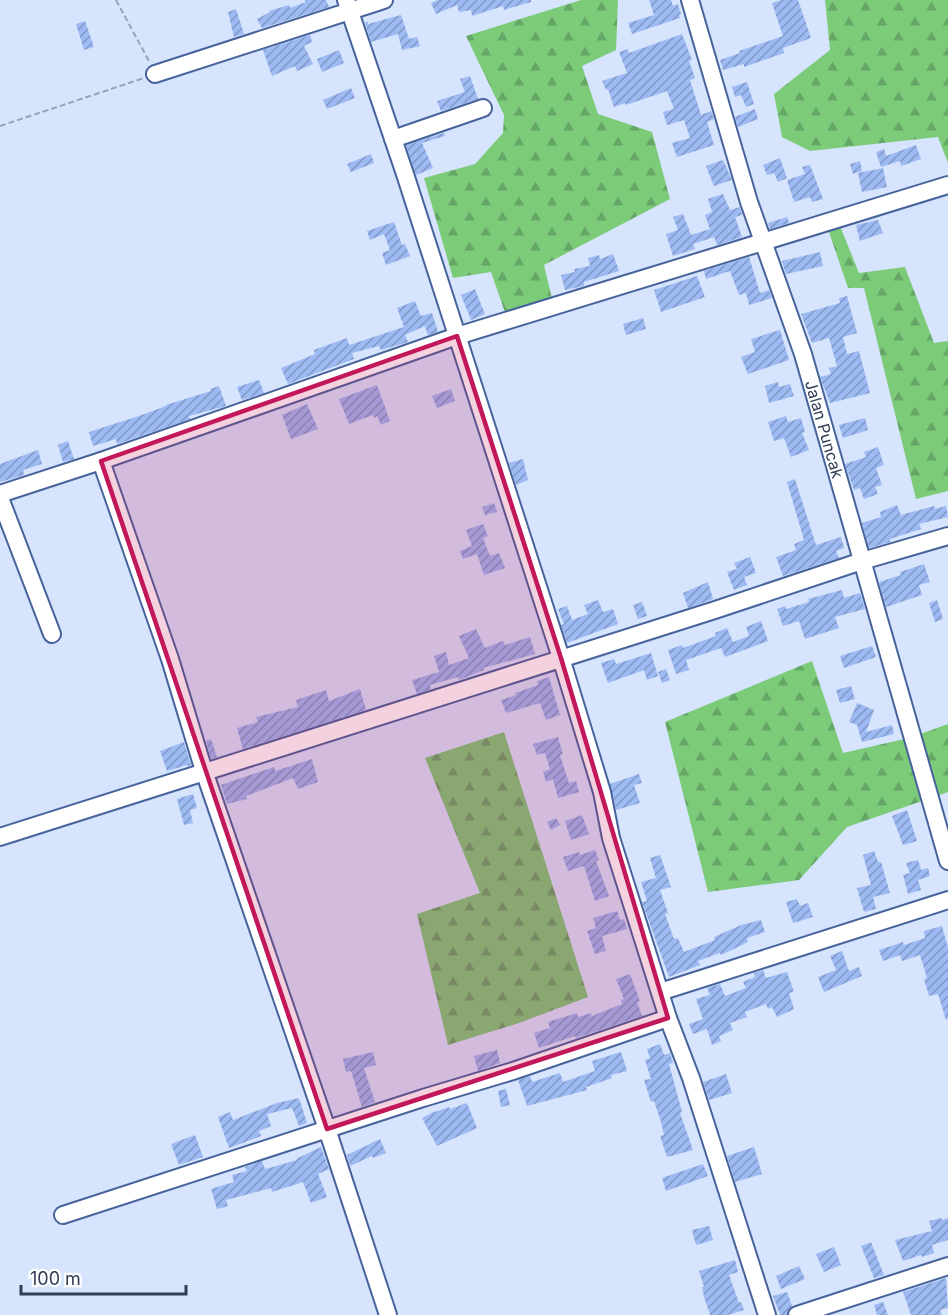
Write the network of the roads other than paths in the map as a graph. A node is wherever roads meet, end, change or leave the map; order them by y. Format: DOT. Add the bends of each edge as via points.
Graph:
graph roads {
  1 [pos="384,0"];
  2 [pos="690,0"];
  3 [pos="347,5"];
  4 [pos="155,74"];
  5 [pos="483,108"];
  6 [pos="393,139"];
  7 [pos="948,184"];
  8 [pos="763,243"];
  9 [pos="457,336"];
  10 [pos="101,461"];
  11 [pos="0,496"];
  12 [pos="948,536"];
  13 [pos="862,561"];
  14 [pos="52,634"];
  15 [pos="561,658"];
  16 [pos="204,771"];
  17 [pos="0,837"];
  18 [pos="948,861"];
  19 [pos="948,900"];
  20 [pos="660,992"];
  21 [pos="668,1018"];
  22 [pos="327,1129"];
  23 [pos="63,1215"];
  24 [pos="948,1266"];
  25 [pos="388,1315"];
  26 [pos="767,1315"];
  27 [pos="797,1315"];
  1 -- 3 [label="street"];
  2 -- 8 [label="street, Jalan Puncak"];
  3 -- 4 [label="street"];
  3 -- 6 [label="street"];
  5 -- 6 [label="street"];
  6 -- 9 [label="street"];
  7 -- 8 [label="street"];
  8 -- 9 [label="street"];
  8 -- 13 [label="street, Jalan Puncak" via="803,354"];
  9 -- 10 [label="street"];
  9 -- 15 [label="street"];
  10 -- 11 [label="street"];
  10 -- 16 [label="street" via="170,659"];
  11 -- 14 [label="street"];
  12 -- 13 [label="street"];
  13 -- 15 [label="street"];
  13 -- 18 [label="street, Jalan Puncak"];
  15 -- 16 [label="street"];
  15 -- 20 [label="street" via="602,792 611,838"];
  16 -- 17 [label="street"];
  16 -- 22 [label="street"];
  19 -- 20 [label="street"];
  20 -- 21 [label="street"];
  21 -- 22 [label="street"];
  21 -- 26 [label="street" via="706,1122"];
  22 -- 23 [label="street"];
  22 -- 25 [label="street"];
  24 -- 27 [label="street"];
}
